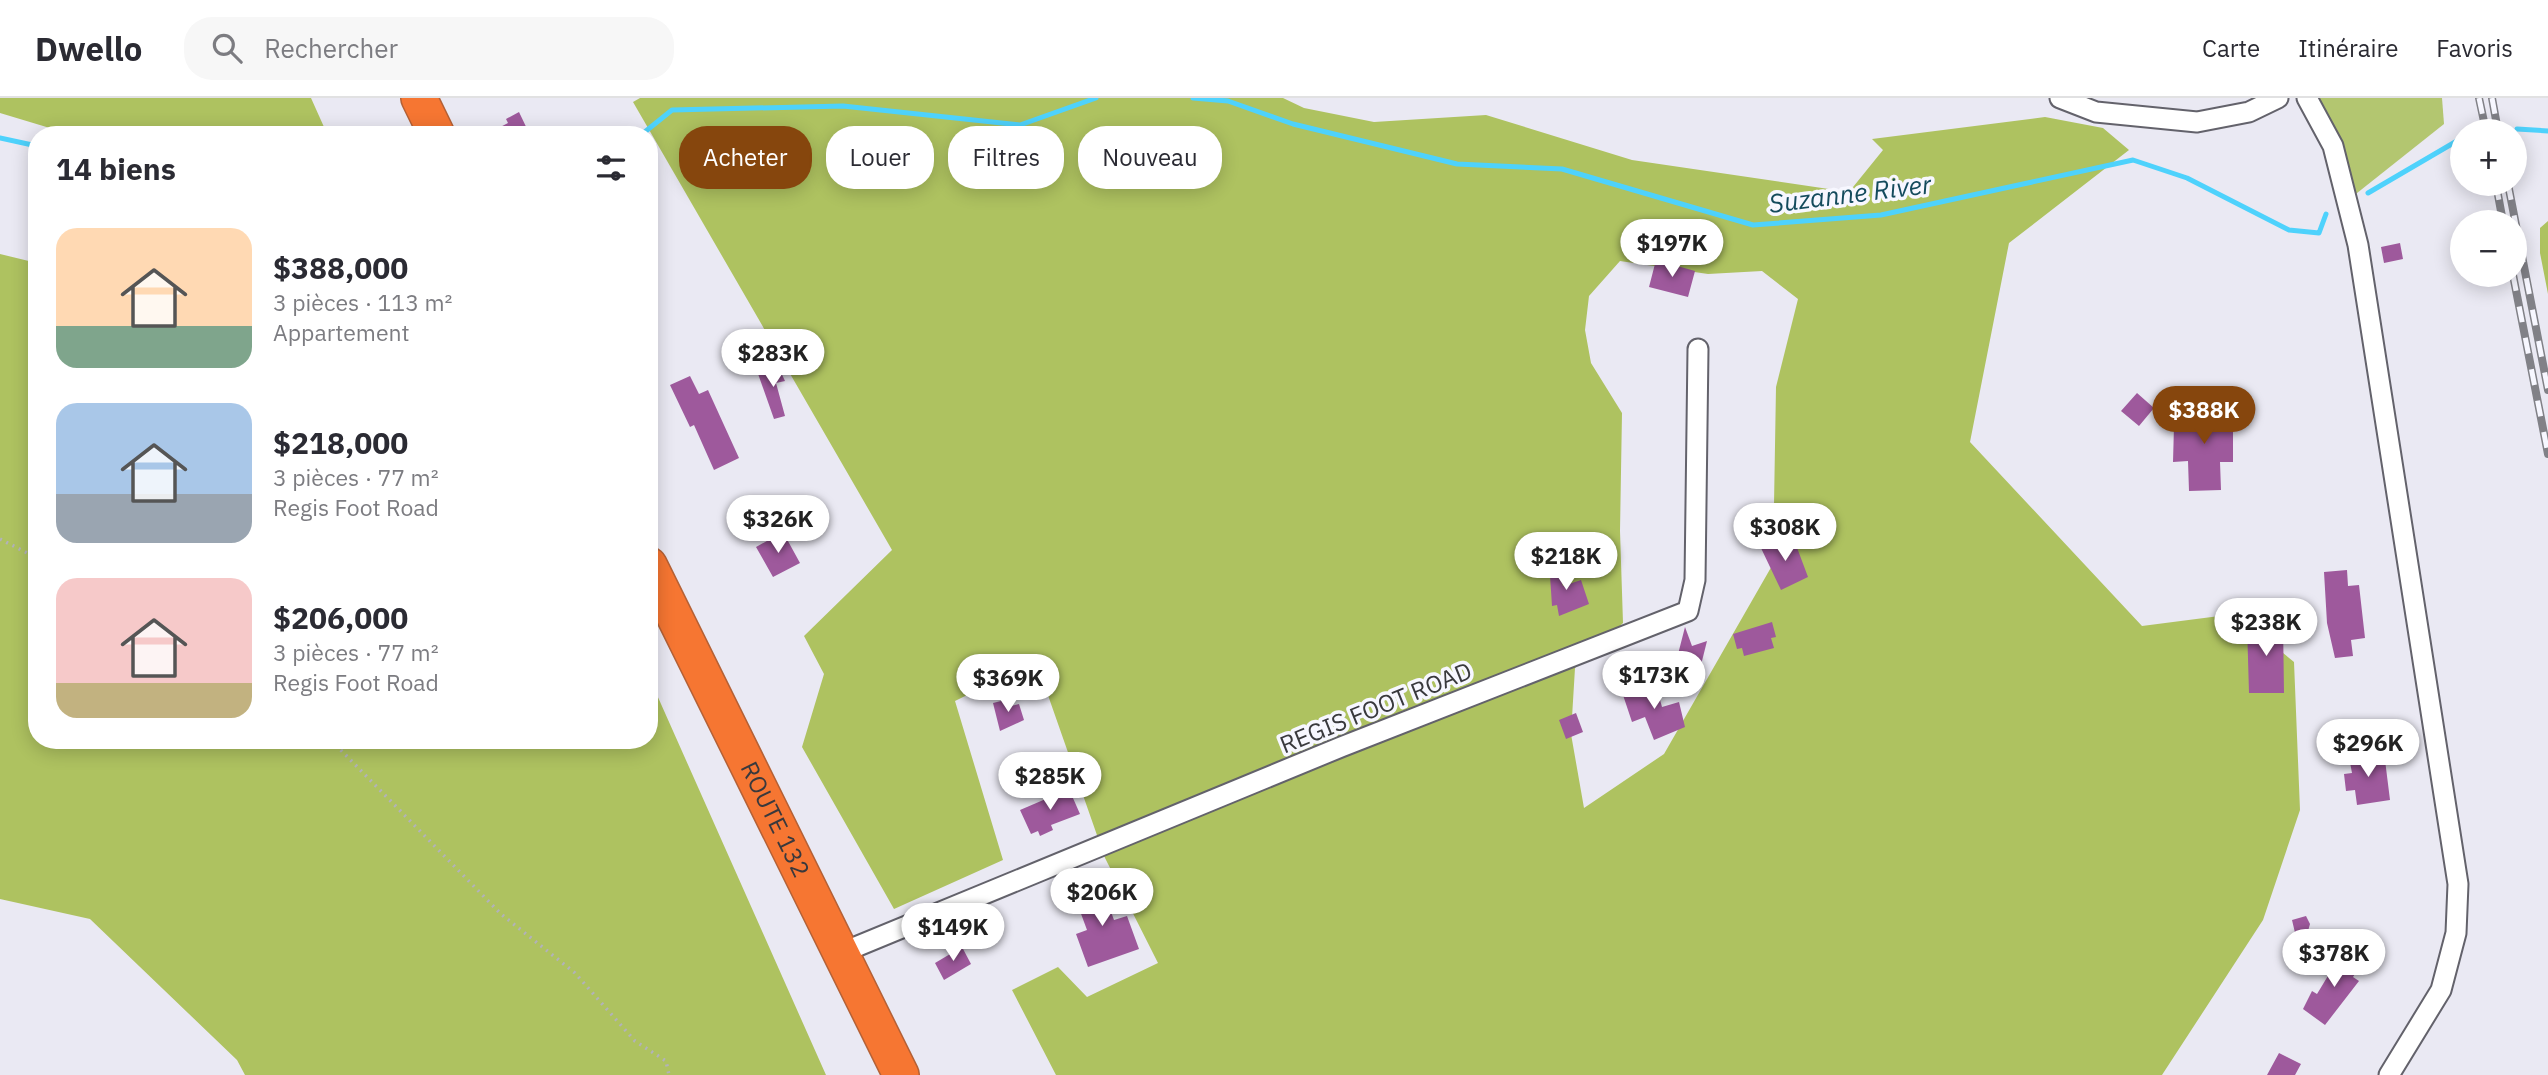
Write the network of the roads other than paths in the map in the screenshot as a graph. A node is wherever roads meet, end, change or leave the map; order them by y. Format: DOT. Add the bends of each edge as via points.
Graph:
graph roads {
  1 [pos="419,98"];
  2 [pos="2060,98"];
  3 [pos="2278,98"];
  4 [pos="2307,98"];
  5 [pos="433,126"];
  6 [pos="1698,349"];
  7 [pos="658,583"];
  8 [pos="841,953"];
  9 [pos="901,1075"];
  10 [pos="2389,1075"];
  1 -- 5 [label="highway"];
  2 -- 3 [label="street" via="2096,112 2197,122 2249,112"];
  4 -- 10 [label="street" via="2333,146 2358,245 2458,884 2456,933 2441,990"];
  6 -- 8 [label="street, REGIS FOOT ROAD" via="1695,580 1688,611 1341,747"];
  7 -- 8 [label="highway, ROUTE 132"];
  8 -- 9 [label="highway, ROUTE 132"];
}
